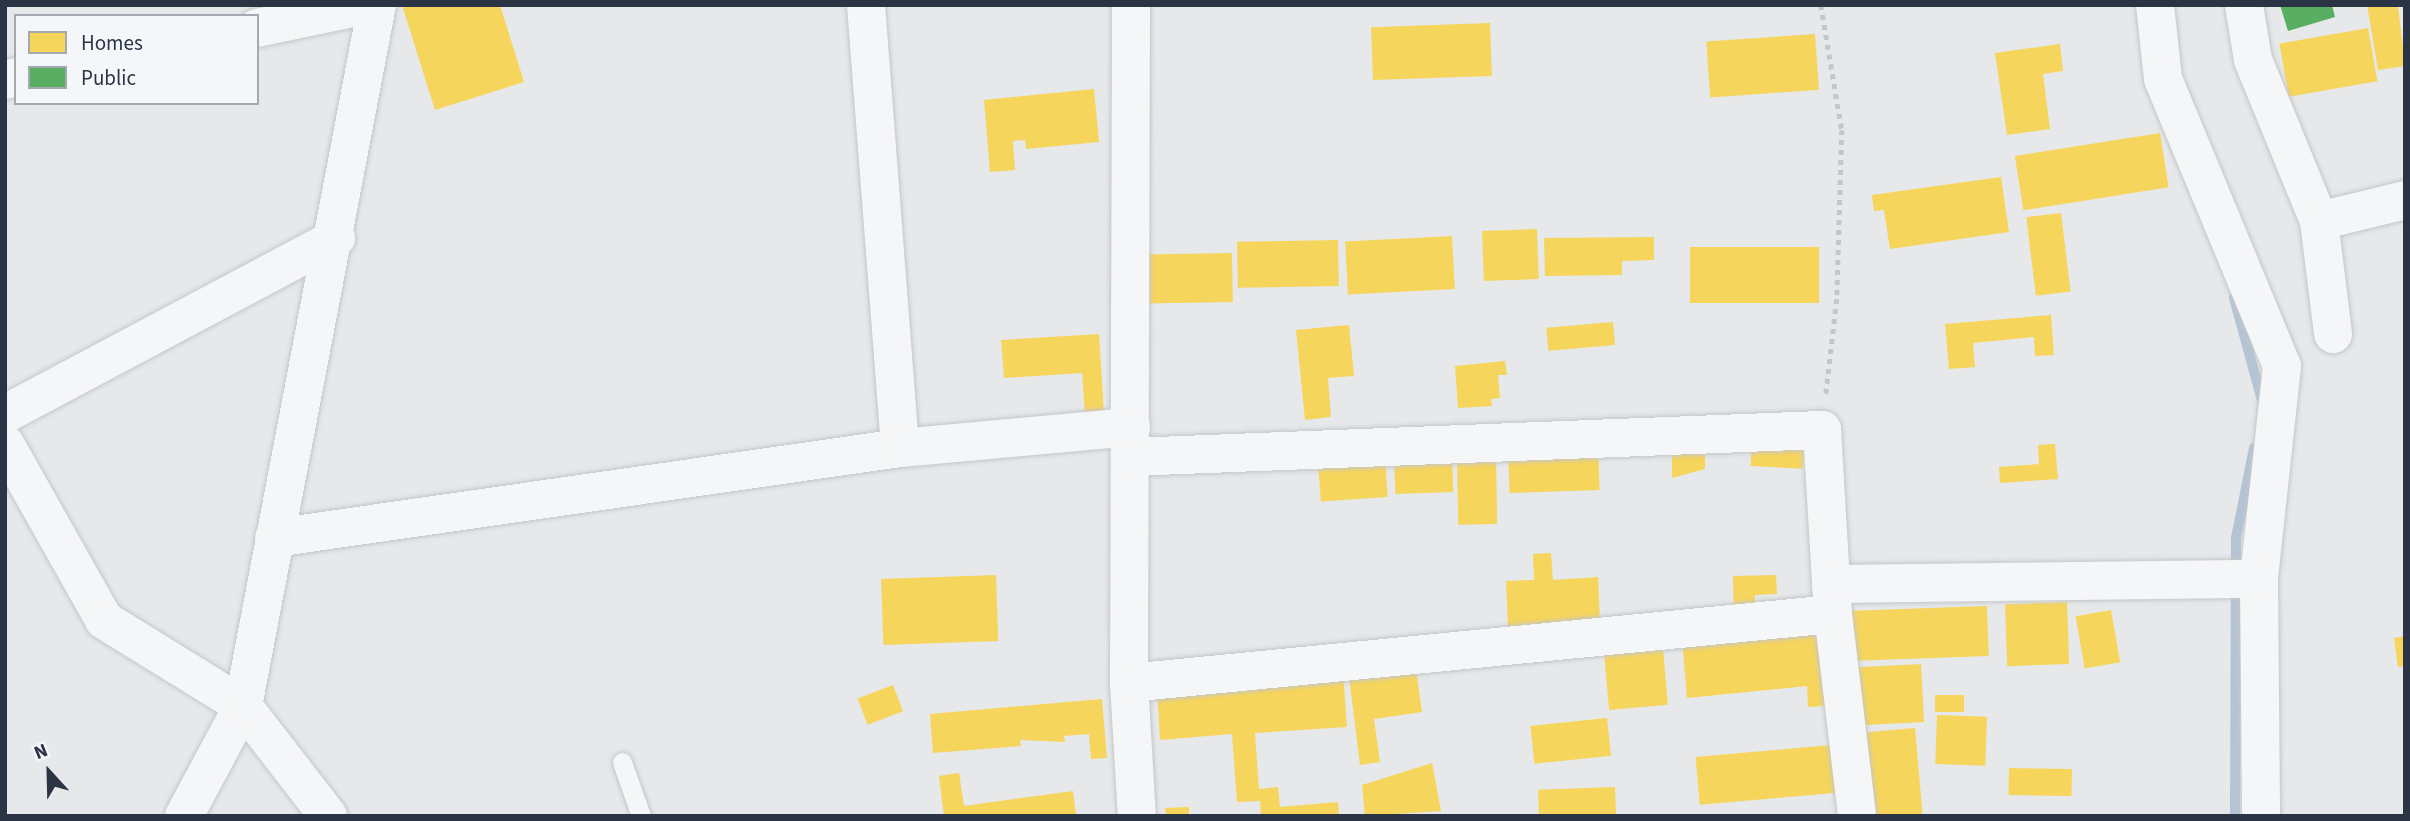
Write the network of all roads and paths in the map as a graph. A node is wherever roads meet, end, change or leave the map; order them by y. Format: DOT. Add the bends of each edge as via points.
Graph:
graph roads {
  1 [pos="367,5"];
  2 [pos="377,5"];
  3 [pos="866,5"];
  4 [pos="1131,5"];
  5 [pos="1821,5"];
  6 [pos="2155,5"];
  7 [pos="2244,5"];
  8 [pos="259,28"];
  9 [pos="2405,200"];
  10 [pos="2319,221"];
  11 [pos="336,238"];
  12 [pos="2333,334"];
  13 [pos="5,414"];
  14 [pos="1822,430"];
  15 [pos="1131,442"];
  16 [pos="900,448"];
  17 [pos="10,464"];
  18 [pos="274,538"];
  19 [pos="2259,579"];
  20 [pos="1832,599"];
  21 [pos="1129,683"];
  22 [pos="243,706"];
  23 [pos="622,762"];
  24 [pos="184,816"];
  25 [pos="328,816"];
  26 [pos="641,816"];
  27 [pos="1137,816"];
  28 [pos="1857,816"];
  29 [pos="2261,816"];
  1 -- 8 [label="street"];
  2 -- 11 [label="street"];
  3 -- 16 [label="street"];
  4 -- 15 [label="street"];
  5 -- 14 [label="path" via="1842,130 1837,299"];
  6 -- 19 [label="street" via="2163,79 2282,366"];
  7 -- 10 [label="street" via="2253,60"];
  9 -- 10 [label="street"];
  10 -- 12 [label="street"];
  11 -- 13 [label="street"];
  11 -- 18 [label="street"];
  14 -- 15 [label="street"];
  14 -- 20 [label="street"];
  15 -- 16 [label="street"];
  15 -- 21 [label="street"];
  16 -- 18 [label="street"];
  17 -- 22 [label="street" via="104,620"];
  18 -- 22 [label="street"];
  19 -- 20 [label="street"];
  19 -- 29 [label="street"];
  20 -- 21 [label="street"];
  20 -- 28 [label="street"];
  21 -- 27 [label="street"];
  22 -- 24 [label="street"];
  22 -- 25 [label="street"];
  23 -- 26 [label="lane"];
}
